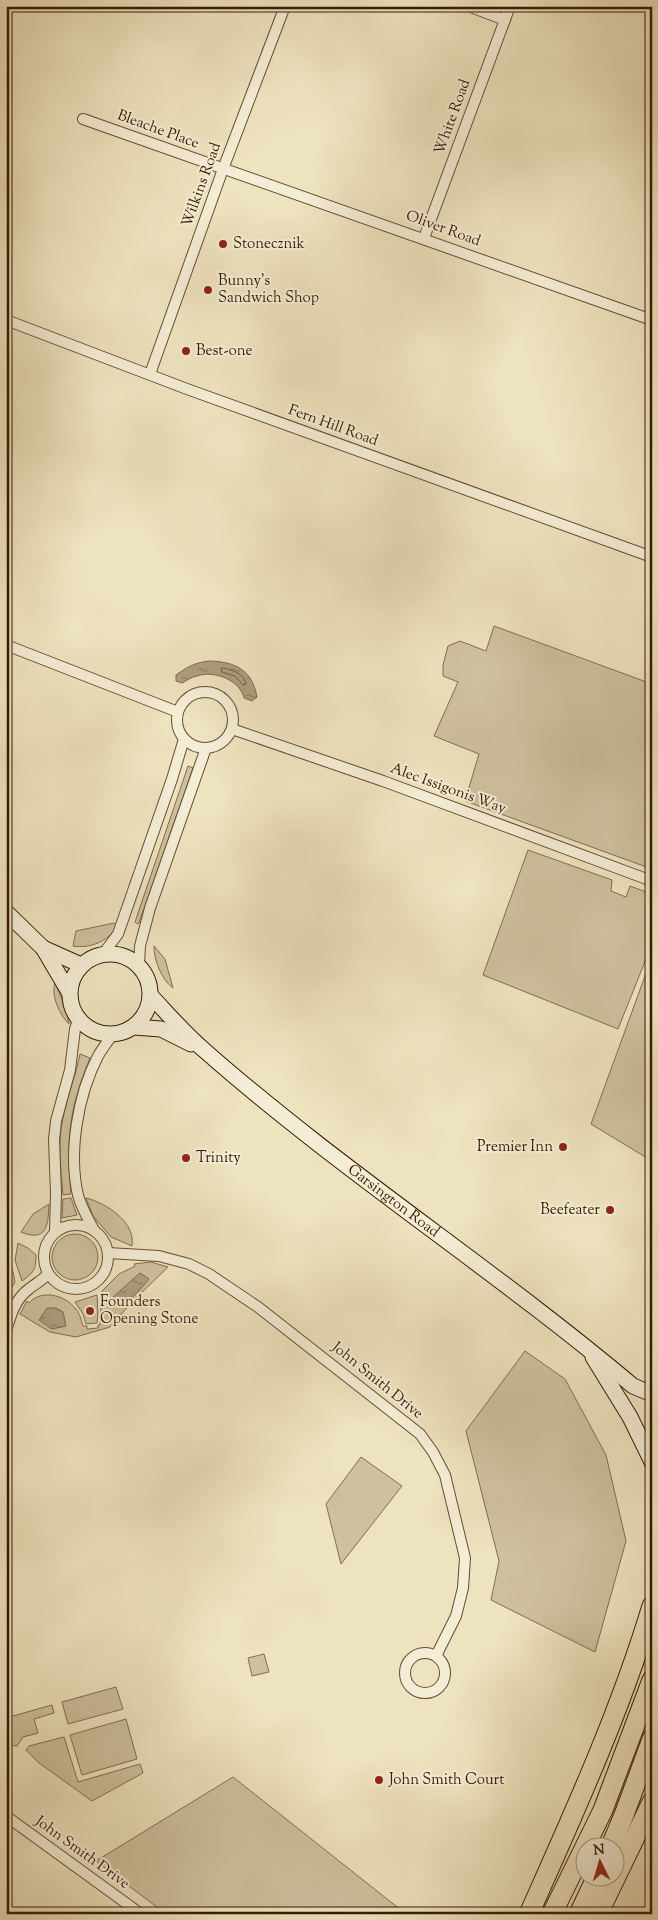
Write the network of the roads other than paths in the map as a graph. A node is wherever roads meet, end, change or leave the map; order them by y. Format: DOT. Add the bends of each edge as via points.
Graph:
graph roads {
  1 [pos="285,6"];
  2 [pos="468,6"];
  3 [pos="510,6"];
  4 [pos="505,20"];
  5 [pos="83,119"];
  6 [pos="223,169"];
  7 [pos="424,238"];
  8 [pos="6,320"];
  9 [pos="652,320"];
  10 [pos="150,374"];
  11 [pos="652,557"];
  12 [pos="6,644"];
  13 [pos="178,712"];
  14 [pos="232,729"];
  15 [pos="184,739"];
  16 [pos="206,748"];
  17 [pos="652,882"];
  18 [pos="6,912"];
  19 [pos="43,948"];
  20 [pos="103,954"];
  21 [pos="81,965"];
  22 [pos="139,965"];
  23 [pos="69,992"];
  24 [pos="151,996"];
  25 [pos="78,1020"];
  26 [pos="134,1027"];
  27 [pos="113,1034"];
  28 [pos="202,1049"];
  29 [pos="94,1230"];
  30 [pos="55,1232"];
  31 [pos="108,1253"];
  32 [pos="48,1274"];
  33 [pos="6,1331"];
  34 [pos="587,1347"];
  35 [pos="652,1394"];
  36 [pos="652,1462"];
  37 [pos="652,1606"];
  38 [pos="436,1656"];
  39 [pos="652,1680"];
  40 [pos="652,1739"];
  41 [pos="652,1802"];
  42 [pos="6,1816"];
  43 [pos="614,1838"];
  44 [pos="591,1888"];
  45 [pos="140,1914"];
  46 [pos="528,1914"];
  47 [pos="552,1914"];
  48 [pos="579,1914"];
  49 [pos="598,1914"];
  1 -- 6 [label="street, Wilkins Road"];
  2 -- 4 [label="street"];
  3 -- 4 [label="street, White Road"];
  4 -- 7 [label="street, White Road"];
  5 -- 6 [label="street, Bleache Place"];
  6 -- 7 [label="street, Oliver Road"];
  6 -- 10 [label="street, Wilkins Road"];
  7 -- 9 [label="street, Oliver Road"];
  8 -- 10 [label="street, Fern Hill Road"];
  10 -- 11 [label="street, Fern Hill Road"];
  12 -- 13 [label="street"];
  13 -- 14 [label="street" via="188,697 204,692 214,693 228,703"];
  13 -- 15 [label="street" via="177,726"];
  14 -- 16 [label="street" via="222,743"];
  14 -- 17 [label="street, Alec Issigonis Way" via="409,790"];
  15 -- 16 [label="street" via="198,748"];
  15 -- 20 [label="street" via="118,934"];
  16 -- 22 [label="street" via="150,908 140,946"];
  18 -- 19 [label="main road"];
  19 -- 21 [label="main road"];
  19 -- 23 [label="main road"];
  20 -- 21 [label="main road"];
  20 -- 22 [label="main road" via="125,956"];
  21 -- 23 [label="main road" via="72,977"];
  22 -- 24 [label="main road" via="149,981"];
  23 -- 25 [label="main road"];
  24 -- 26 [label="main road" via="144,1016"];
  24 -- 28 [label="main road"];
  25 -- 27 [label="main road" via="91,1030"];
  25 -- 30 [label="street" via="74,1028 70,1070 56,1121"];
  26 -- 27 [label="main road"];
  26 -- 28 [label="main road" via="162,1029"];
  27 -- 29 [label="street" via="98,1056 82,1100 74,1138 78,1196"];
  28 -- 34 [label="main road, Garsington Road" via="372,1186"];
  29 -- 30 [label="street" via="71,1225"];
  29 -- 31 [label="street"];
  30 -- 32 [label="street" via="43,1253"];
  31 -- 32 [label="street" via="106,1269 96,1282 87,1287 69,1288"];
  31 -- 38 [label="street, John Smith Drive" via="159,1256 189,1264 209,1274 258,1307 420,1434 445,1475 464,1558 463,1588 456,1616"];
  32 -- 33 [label="street" via="15,1304"];
  34 -- 35 [label="main road, Garsington Road" via="633,1386"];
  34 -- 36 [label="main road" via="630,1417"];
  37 -- 46 [label="highway" via="582,1795"];
  38 -- 38 [label="street" via="446,1670 443,1684 426,1694 415,1691 406,1679 406,1665 419,1654 426,1652"];
  39 -- 47 [label="highway" via="603,1810"];
  40 -- 43 [label="highway"];
  41 -- 49 [label="highway"];
  42 -- 45 [label="street, John Smith Drive"];
  44 -- 48 [label="highway"];
}
